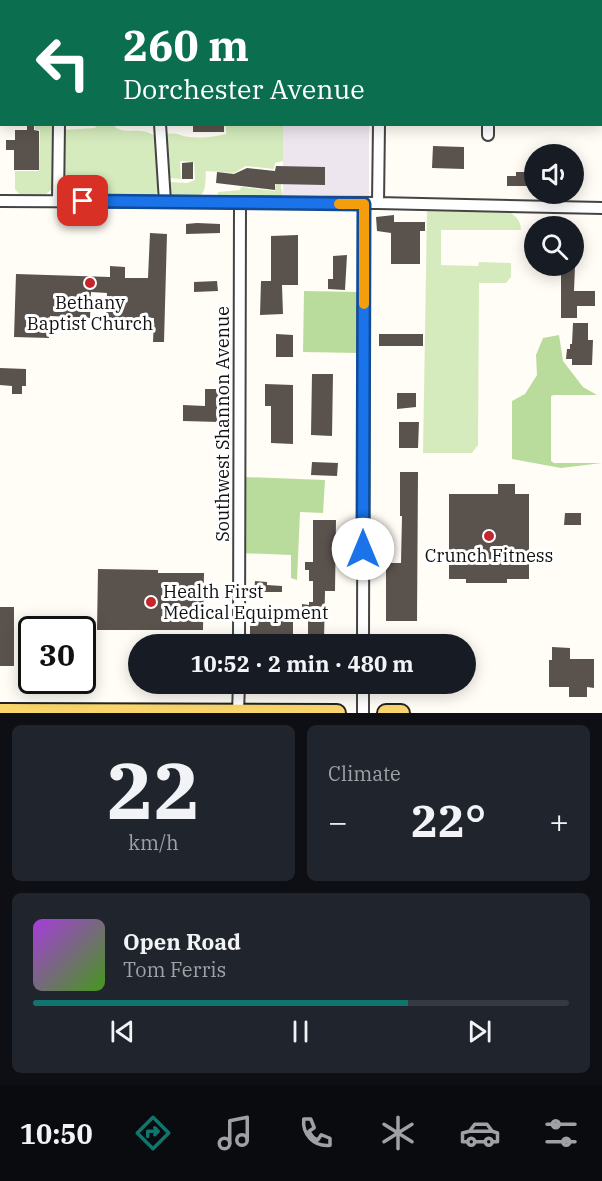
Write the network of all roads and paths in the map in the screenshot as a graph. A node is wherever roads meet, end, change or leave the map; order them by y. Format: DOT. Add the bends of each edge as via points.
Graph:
graph roads {
  1 [pos="59,126"];
  2 [pos="160,126"];
  3 [pos="379,126"];
  4 [pos="0,201"];
  5 [pos="58,201"];
  6 [pos="165,202"];
  7 [pos="240,203"];
  8 [pos="378,203"];
  9 [pos="364,204"];
  10 [pos="602,208"];
  11 [pos="239,634"];
  12 [pos="363,634"];
  13 [pos="238,694"];
  14 [pos="363,694"];
  15 [pos="0,712"];
  16 [pos="238,712"];
  17 [pos="111,713"];
  18 [pos="274,713"];
  19 [pos="337,713"];
  20 [pos="363,713"];
  21 [pos="386,713"];
  22 [pos="394,713"];
  23 [pos="401,713"];
  1 -- 5 [label="street"];
  2 -- 6 [label="street"];
  3 -- 8 [label="street"];
  4 -- 5 [label="street"];
  5 -- 6 [label="street"];
  6 -- 7 [label="street"];
  7 -- 9 [label="street"];
  7 -- 11 [label="street, Southwest Shannon Avenue"];
  8 -- 9 [label="street"];
  8 -- 10 [label="street"];
  9 -- 12 [label="street"];
  13 -- 16 [label="street"];
  14 -- 20 [label="street"];
  15 -- 17 [label="main road"];
  16 -- 17 [label="main road"];
  16 -- 18 [label="main road"];
  18 -- 19 [label="main road"];
  21 -- 22 [label="main road"];
  22 -- 23 [label="main road"];
}
